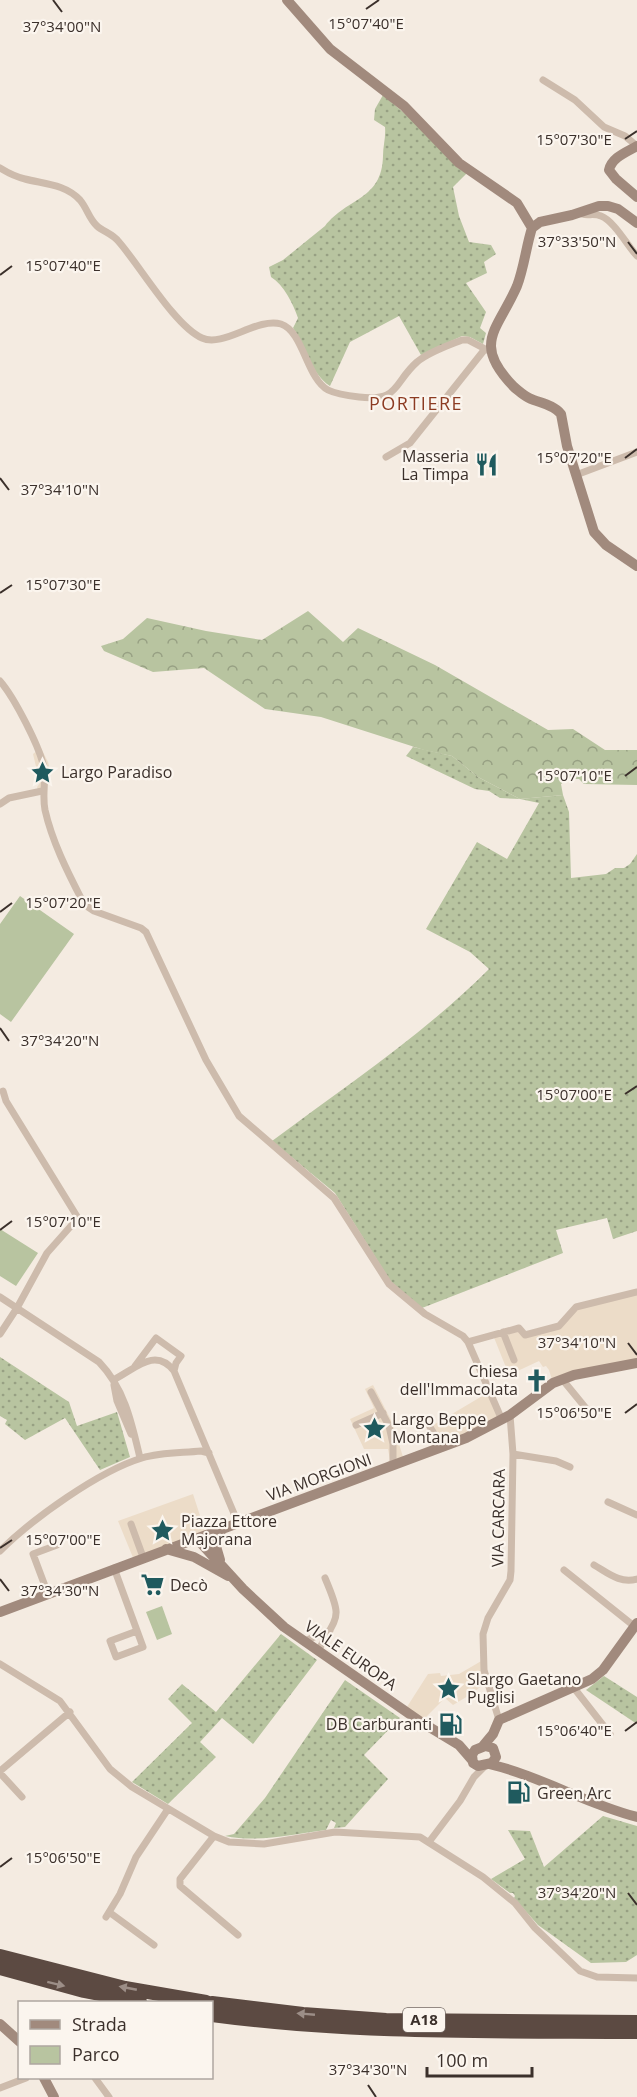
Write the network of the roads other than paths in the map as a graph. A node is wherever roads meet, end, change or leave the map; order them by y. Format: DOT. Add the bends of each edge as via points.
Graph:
graph roads {
  1 [pos="287,0"];
  2 [pos="543,80"];
  3 [pos="637,146"];
  4 [pos="0,168"];
  5 [pos="637,198"];
  6 [pos="579,213"];
  7 [pos="637,223"];
  8 [pos="532,228"];
  9 [pos="637,256"];
  10 [pos="488,351"];
  11 [pos="637,452"];
  12 [pos="386,457"];
  13 [pos="576,475"];
  14 [pos="637,566"];
  15 [pos="0,681"];
  16 [pos="42,791"];
  17 [pos="0,804"];
  18 [pos="3,1091"];
  19 [pos="637,1292"];
  20 [pos="0,1297"];
  21 [pos="17,1308"];
  22 [pos="503,1332"];
  23 [pos="0,1335"];
  24 [pos="468,1342"];
  25 [pos="514,1360"];
  26 [pos="637,1363"];
  27 [pos="135,1366"];
  28 [pos="174,1371"];
  29 [pos="562,1379"];
  30 [pos="113,1380"];
  31 [pos="371,1392"];
  32 [pos="590,1412"];
  33 [pos="382,1413"];
  34 [pos="506,1418"];
  35 [pos="356,1425"];
  36 [pos="430,1427"];
  37 [pos="442,1447"];
  38 [pos="209,1453"];
  39 [pos="513,1454"];
  40 [pos="140,1458"];
  41 [pos="393,1465"];
  42 [pos="570,1467"];
  43 [pos="608,1503"];
  44 [pos="637,1515"];
  45 [pos="238,1523"];
  46 [pos="131,1524"];
  47 [pos="222,1528"];
  48 [pos="192,1539"];
  49 [pos="57,1545"];
  50 [pos="166,1549"];
  51 [pos="0,1551"];
  52 [pos="143,1557"];
  53 [pos="594,1565"];
  54 [pos="219,1567"];
  55 [pos="114,1568"];
  56 [pos="564,1570"];
  57 [pos="325,1578"];
  58 [pos="637,1579"];
  59 [pos="48,1594"];
  60 [pos="0,1612"];
  61 [pos="636,1624"];
  62 [pos="330,1630"];
  63 [pos="137,1632"];
  64 [pos="305,1641"];
  65 [pos="318,1651"];
  66 [pos="1,1666"];
  67 [pos="574,1688"];
  68 [pos="70,1712"];
  69 [pos="499,1720"];
  70 [pos="493,1734"];
  71 [pos="610,1734"];
  72 [pos="459,1745"];
  73 [pos="481,1747"];
  74 [pos="496,1752"];
  75 [pos="472,1761"];
  76 [pos="488,1765"];
  77 [pos="0,1772"];
  78 [pos="520,1773"];
  79 [pos="467,1786"];
  80 [pos="22,1797"];
  81 [pos="168,1809"];
  82 [pos="637,1817"];
  83 [pos="214,1836"];
  84 [pos="429,1842"];
  85 [pos="238,1935"];
  86 [pos="154,1945"];
  87 [pos="0,1956"];
  88 [pos="0,1968"];
  89 [pos="637,1978"];
  90 [pos="135,2001"];
  91 [pos="200,2001"];
  92 [pos="213,2003"];
  93 [pos="213,2015"];
  94 [pos="637,2022"];
  95 [pos="0,2025"];
  96 [pos="337,2027"];
  97 [pos="637,2027"];
  98 [pos="637,2032"];
  99 [pos="18,2040"];
  100 [pos="23,2079"];
  101 [pos="45,2079"];
  102 [pos="96,2079"];
  103 [pos="0,2088"];
  104 [pos="54,2097"];
  105 [pos="109,2097"];
  1 -- 8 [label="street" via="330,49 404,106 459,163 517,203"];
  2 -- 3 [label="street" via="575,100 604,127"];
  3 -- 5 [label="street" via="616,158 609,170"];
  4 -- 10 [label="street" via="68,190 80,200 97,226 118,240 182,322 203,339 212,341 276,323 290,329 328,390 360,397 386,396 425,356 462,340"];
  6 -- 7 [label="street" via="608,206"];
  6 -- 8 [label="street" via="540,222"];
  6 -- 9 [label="street" via="608,220"];
  8 -- 10 [label="street" via="518,282 492,334"];
  10 -- 12 [label="street" via="410,443"];
  10 -- 13 [label="street" via="521,393 558,410 564,418"];
  11 -- 13 [label="street"];
  13 -- 14 [label="street" via="594,532"];
  15 -- 16 [label="street" via="44,768"];
  16 -- 17 [label="street" via="9,798"];
  16 -- 24 [label="street" via="53,837 82,900 88,908 146,933 206,1060 238,1116 334,1198 384,1278 425,1314"];
  18 -- 21 [label="street" via="78,1218 47,1253"];
  19 -- 22 [label="street" via="576,1307 559,1326 525,1335 519,1328"];
  20 -- 21 [label="street"];
  21 -- 23 [label="street"];
  21 -- 30 [label="street" via="99,1362"];
  22 -- 24 [label="street"];
  22 -- 25 [label="street"];
  24 -- 34 [label="street, VIA CARCARA"];
  26 -- 29 [label="street, VIA MORGIONI"];
  27 -- 28 [label="street" via="159,1359"];
  27 -- 28 [label="street" via="156,1338 181,1356"];
  27 -- 30 [label="street"];
  28 -- 38 [label="street"];
  29 -- 32 [label="street"];
  29 -- 34 [label="street, VIA MORGIONI"];
  30 -- 40 [label="street" via="124,1400"];
  31 -- 33 [label="street"];
  33 -- 35 [label="street"];
  33 -- 41 [label="street" via="391,1435"];
  34 -- 37 [label="street, VIA MORGIONI"];
  34 -- 39 [label="street, VIA CARCARA" via="512,1426"];
  36 -- 37 [label="street"];
  37 -- 41 [label="street, VIA MORGIONI"];
  38 -- 40 [label="street"];
  38 -- 45 [label="street"];
  39 -- 42 [label="street"];
  39 -- 69 [label="street, VIA CARCARA" via="510,1580 483,1634 484,1670"];
  40 -- 51 [label="street" via="72,1495"];
  41 -- 45 [label="street, VIA MORGIONI"];
  43 -- 44 [label="street"];
  45 -- 47 [label="street, VIA MORGIONI"];
  46 -- 52 [label="street"];
  47 -- 48 [label="street, VIA MORGIONI"];
  47 -- 54 [label="street" via="215,1544"];
  48 -- 50 [label="street, VIA MORGIONI"];
  48 -- 54 [label="street, VIALE EUROPA" via="197,1551"];
  49 -- 59 [label="street" via="33,1554"];
  50 -- 52 [label="street, VIA MORGIONI"];
  50 -- 54 [label="street"];
  52 -- 55 [label="street, VIA MORGIONI"];
  53 -- 58 [label="street" via="620,1580"];
  54 -- 64 [label="street, VIALE EUROPA" via="265,1611"];
  55 -- 59 [label="street, VIA MORGIONI"];
  55 -- 63 [label="street"];
  56 -- 61 [label="street"];
  57 -- 62 [label="street" via="338,1613"];
  59 -- 60 [label="street, VIA MORGIONI"];
  61 -- 67 [label="street" via="599,1674"];
  62 -- 64 [label="street"];
  62 -- 65 [label="street"];
  63 -- 63 [label="street" via="143,1647 116,1657 110,1641"];
  64 -- 65 [label="street, VIALE EUROPA"];
  65 -- 72 [label="street, VIALE EUROPA"];
  66 -- 68 [label="street" via="60,1701"];
  67 -- 69 [label="street"];
  67 -- 71 [label="street"];
  68 -- 77 [label="street"];
  68 -- 81 [label="street" via="110,1769"];
  69 -- 70 [label="street"];
  70 -- 73 [label="street"];
  70 -- 74 [label="street"];
  72 -- 73 [label="street"];
  72 -- 75 [label="street"];
  73 -- 74 [label="street" via="490,1746"];
  73 -- 75 [label="street" via="473,1752"];
  74 -- 76 [label="street" via="495,1760"];
  74 -- 78 [label="street"];
  75 -- 76 [label="street" via="478,1766"];
  75 -- 79 [label="street"];
  76 -- 78 [label="street"];
  76 -- 79 [label="street"];
  77 -- 80 [label="street"];
  78 -- 82 [label="street"];
  79 -- 84 [label="street"];
  81 -- 83 [label="street"];
  81 -- 86 [label="street" via="136,1857 108,1915"];
  83 -- 84 [label="street" via="229,1842 264,1844 335,1832 411,1836"];
  83 -- 85 [label="street" via="180,1879 180,1886"];
  84 -- 89 [label="street" via="515,1903 574,1967 597,1977"];
  91 -- 87 [label="highway, one-way" via="126,1988"];
  88 -- 90 [label="highway, one-way"];
  94 -- 92 [label="highway, A18, one-way" via="386,2020"];
  93 -- 96 [label="highway, A18"];
  95 -- 99 [label="street"];
  96 -- 97 [label="highway"];
  96 -- 98 [label="highway, A18" via="387,2031"];
  100 -- 103 [label="street"];
  101 -- 104 [label="street"];
  102 -- 105 [label="street"];
}
